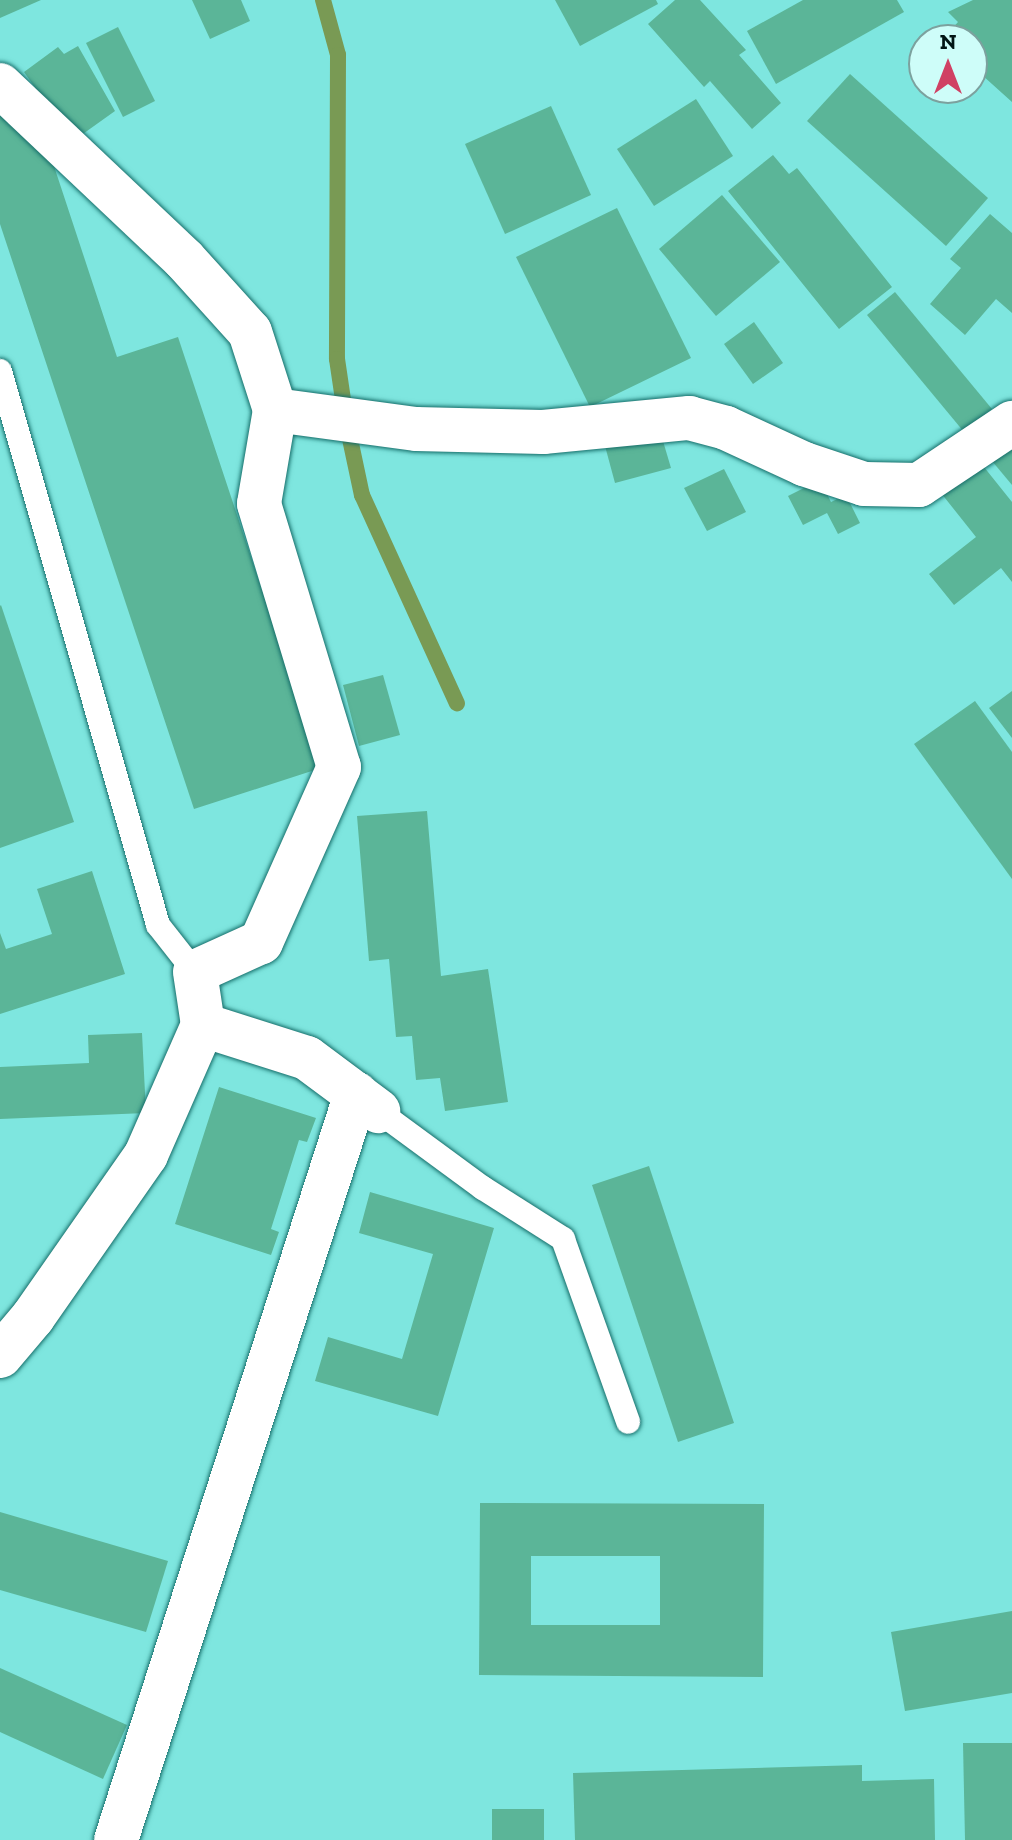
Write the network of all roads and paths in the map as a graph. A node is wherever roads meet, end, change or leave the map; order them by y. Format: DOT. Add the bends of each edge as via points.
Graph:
graph roads {
  1 [pos="0,85"];
  2 [pos="0,371"];
  3 [pos="275,410"];
  4 [pos="1012,423"];
  5 [pos="195,972"];
  6 [pos="203,1025"];
  7 [pos="367,1102"];
  8 [pos="0,1356"];
  9 [pos="628,1422"];
  10 [pos="116,1840"];
  1 -- 3 [label="street" via="184,259 250,332"];
  2 -- 5 [label="lane" via="158,925"];
  3 -- 4 [label="street" via="416,429 543,432 689,418 864,484 905,485 919,485"];
  3 -- 5 [label="street" via="259,504 339,767 261,942"];
  5 -- 6 [label="street"];
  6 -- 7 [label="street" via="307,1058"];
  6 -- 8 [label="street" via="146,1155"];
  7 -- 9 [label="lane" via="483,1188 563,1239"];
  7 -- 10 [label="street"];
}
